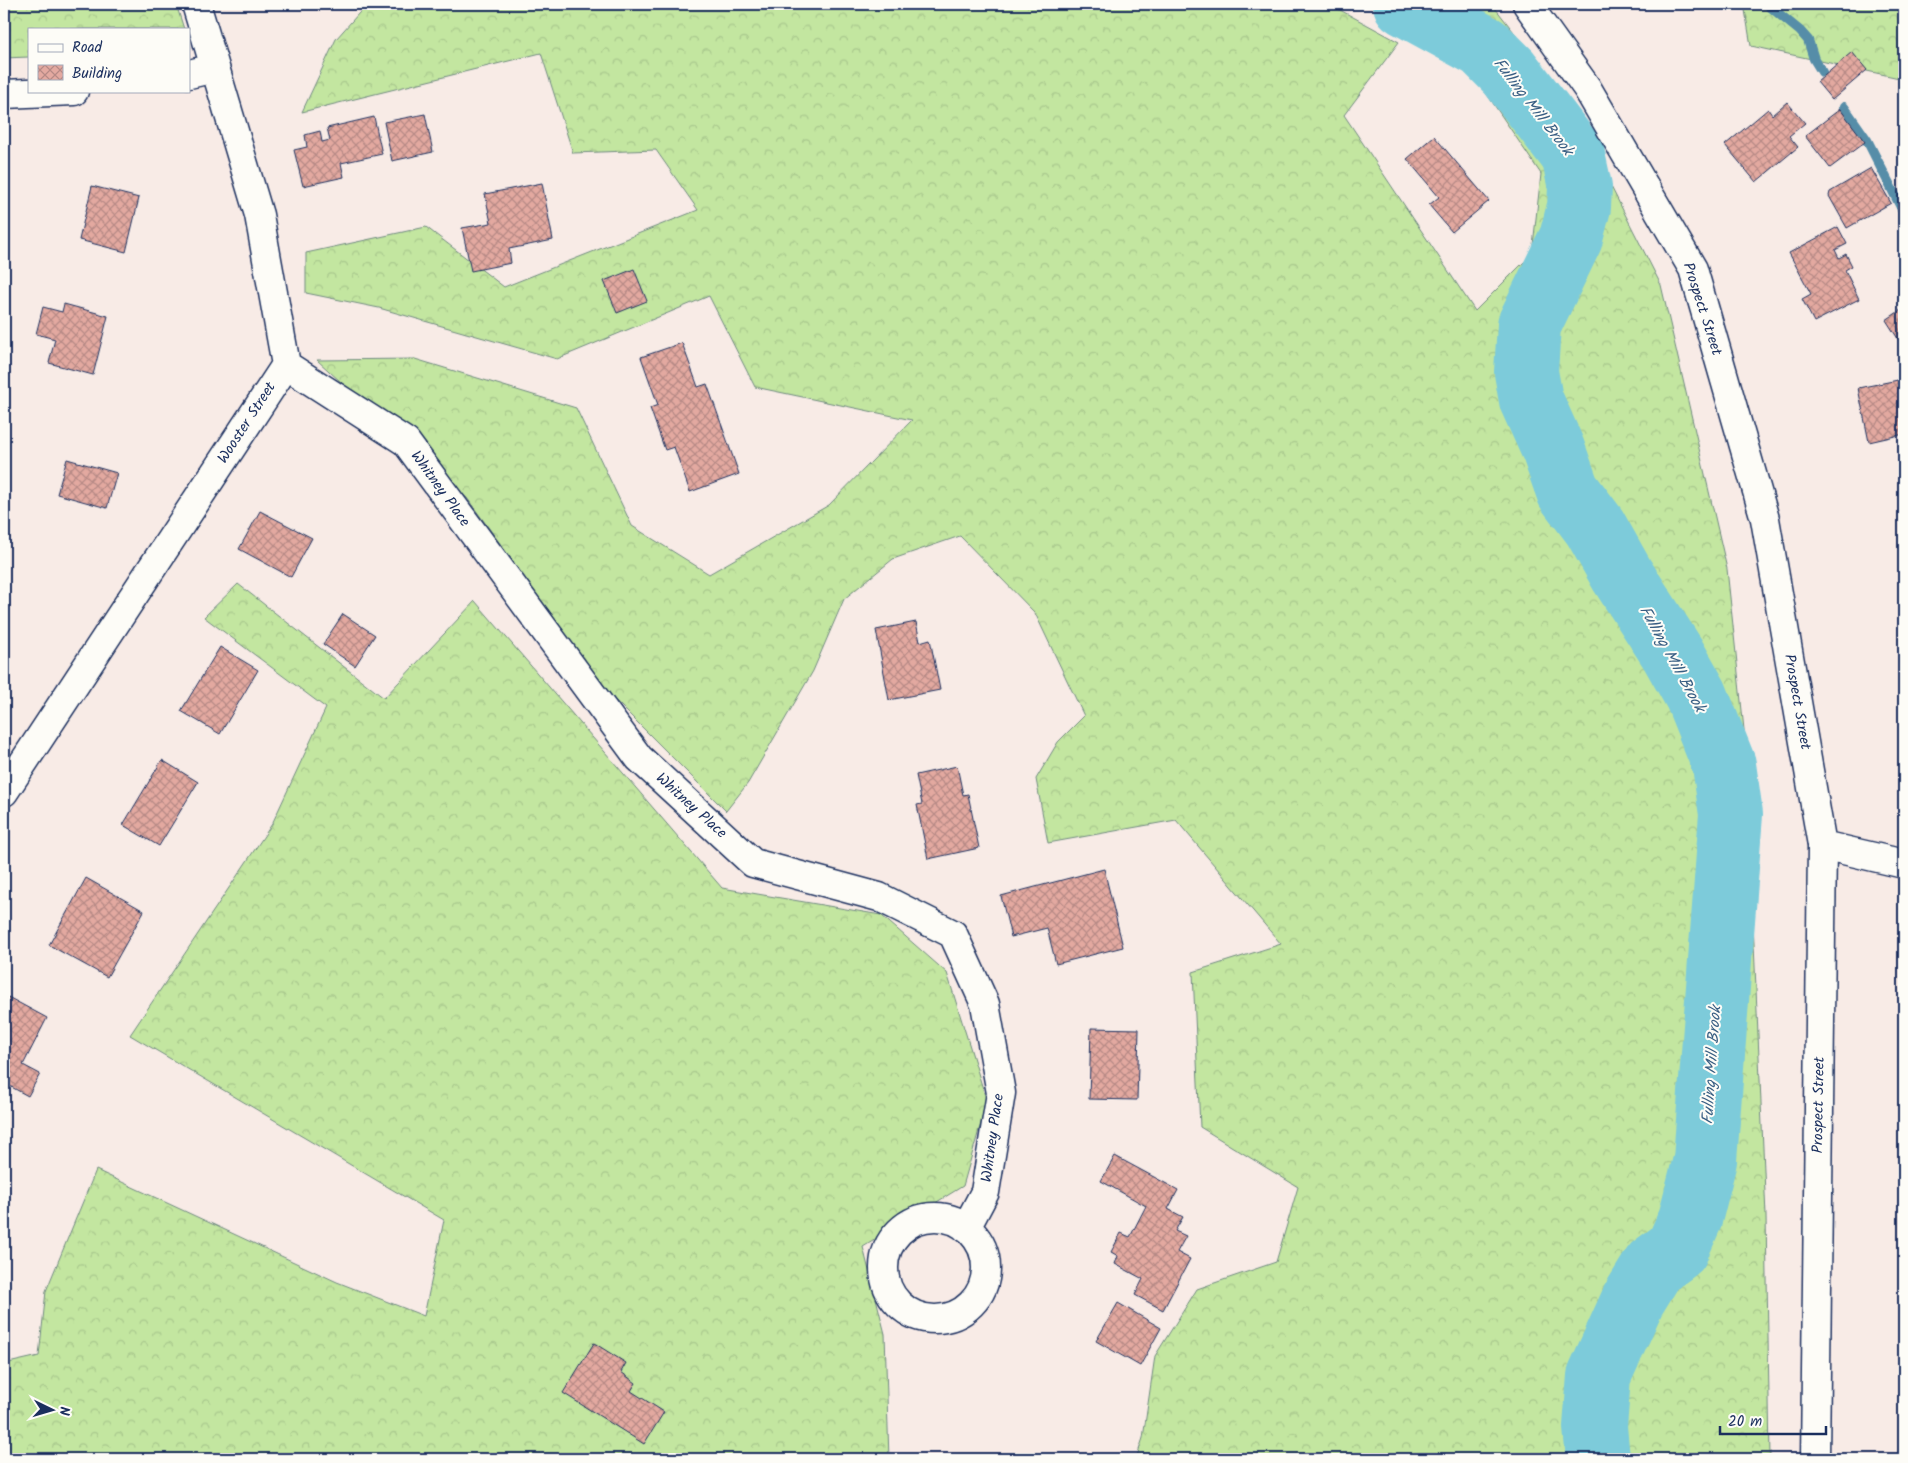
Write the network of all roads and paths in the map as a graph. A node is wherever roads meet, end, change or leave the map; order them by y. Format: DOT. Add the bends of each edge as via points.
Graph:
graph roads {
  1 [pos="196,4"];
  2 [pos="1526,4"];
  3 [pos="202,71"];
  4 [pos="51,92"];
  5 [pos="4,94"];
  6 [pos="286,365"];
  7 [pos="4,792"];
  8 [pos="1822,845"];
  9 [pos="1904,864"];
  10 [pos="966,1228"];
  11 [pos="1816,1459"];
  1 -- 3 [label="street"];
  2 -- 8 [label="street, Prospect Street" via="1587,88 1693,269 1765,520"];
  3 -- 6 [label="street" via="258,215"];
  4 -- 5 [label="street"];
  6 -- 7 [label="street, Wooster Street"];
  6 -- 10 [label="street, Whitney Place" via="406,442 639,758 753,863 879,897 953,934 985,1004 1001,1094 985,1192"];
  8 -- 9 [label="street"];
  8 -- 11 [label="street, Prospect Street"];
}
